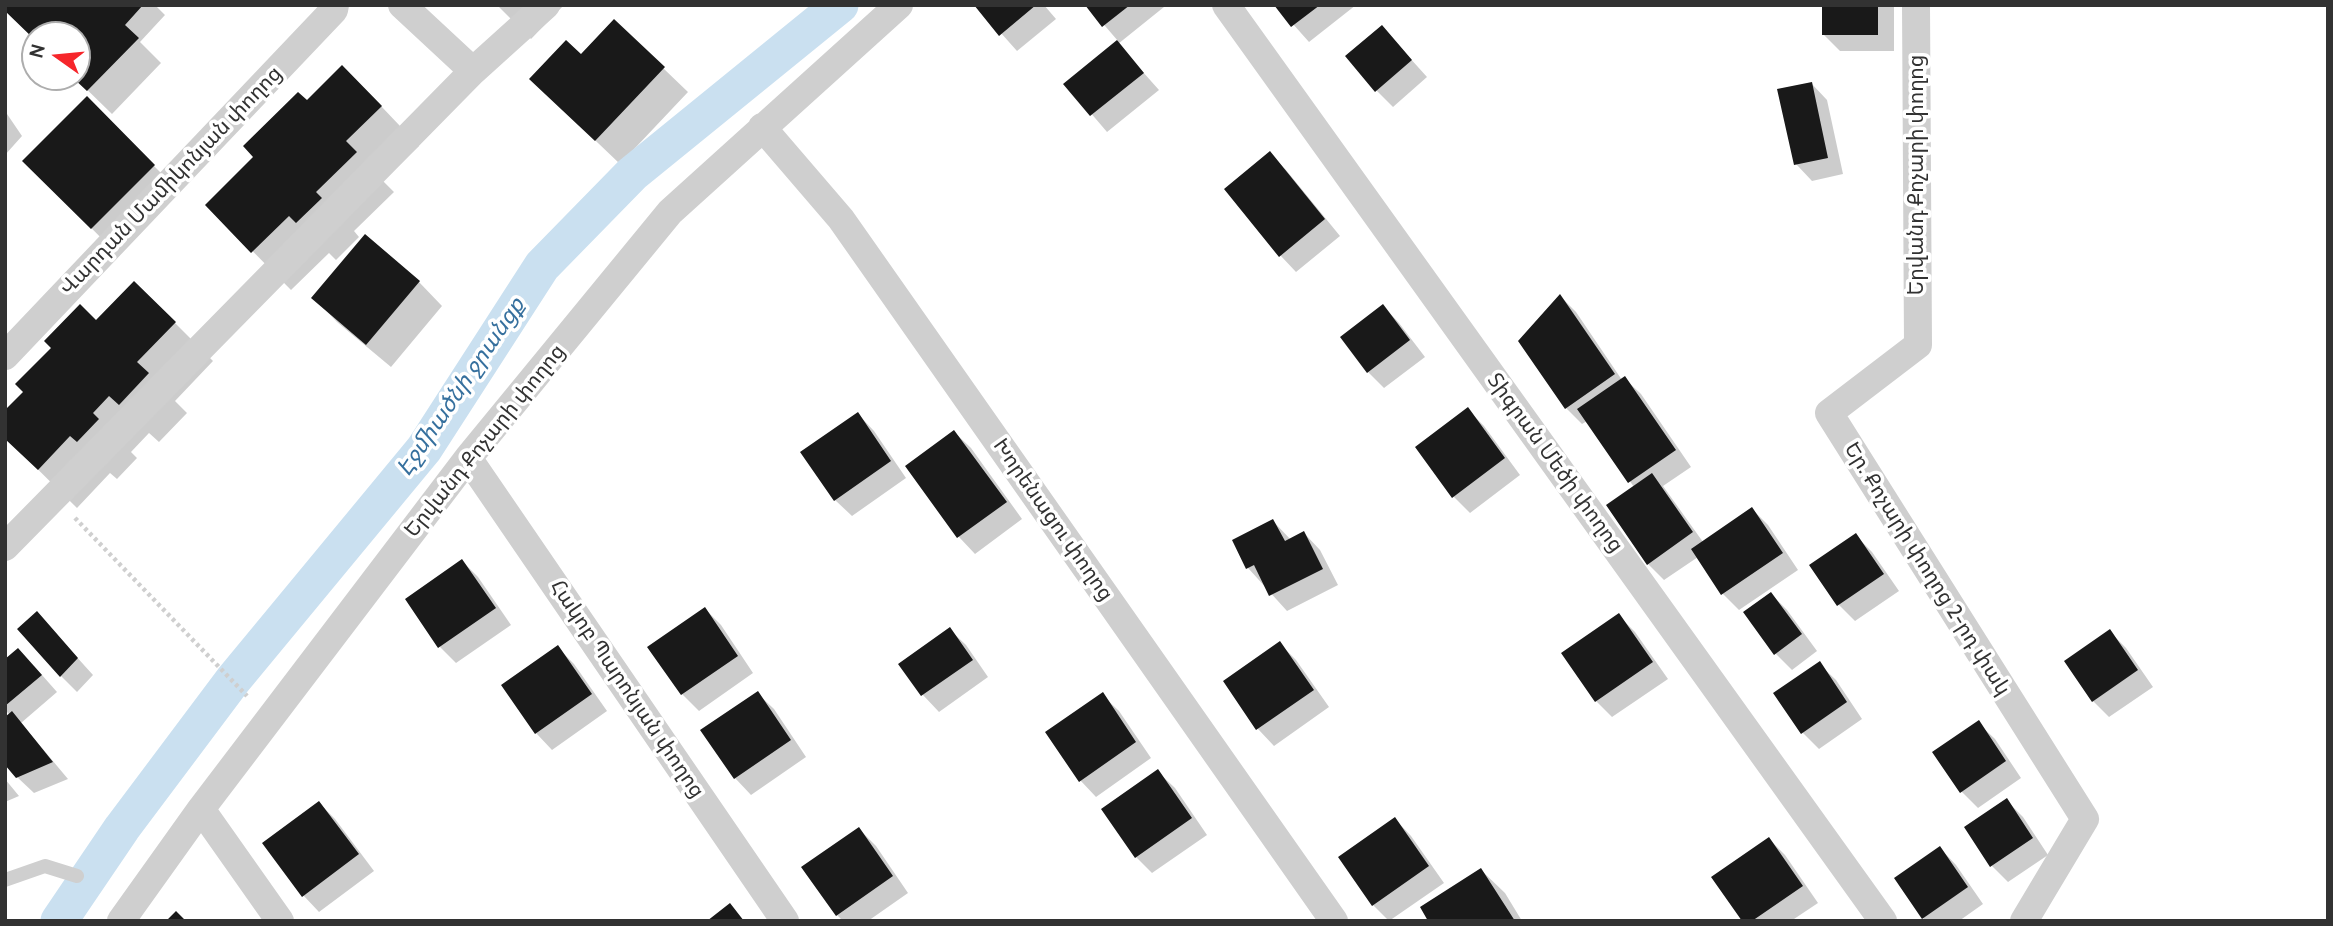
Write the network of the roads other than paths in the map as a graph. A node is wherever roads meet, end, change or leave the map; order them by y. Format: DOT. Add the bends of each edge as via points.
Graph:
graph roads {
  1 [pos="335,5"];
  2 [pos="402,5"];
  3 [pos="546,5"];
  4 [pos="899,5"];
  5 [pos="1226,5"];
  6 [pos="1916,5"];
  7 [pos="473,71"];
  8 [pos="762,127"];
  9 [pos="1918,345"];
  10 [pos="5,356"];
  11 [pos="468,458"];
  12 [pos="5,547"];
  13 [pos="201,808"];
  14 [pos="77,876"];
  15 [pos="5,880"];
  16 [pos="121,921"];
  17 [pos="280,921"];
  18 [pos="785,921"];
  19 [pos="1334,921"];
  20 [pos="1883,921"];
  21 [pos="2024,921"];
  1 -- 10 [label="street, Վարդան Մամիկոնյան փողոց"];
  2 -- 7 [label="street"];
  3 -- 7 [label="street"];
  4 -- 8 [label="street, Երվանդ Քոչարի փողոց"];
  5 -- 20 [label="street, Տիգրան Մեծի փողոց"];
  6 -- 9 [label="street, Երվանդ Քոչարի փողոց"];
  7 -- 12 [label="street"];
  8 -- 11 [label="street, Երվանդ Քոչարի փողոց" via="670,212"];
  8 -- 19 [label="street, Խորենացու փողոց" via="841,219"];
  9 -- 21 [label="street, Եր. Քոչարի փողոց 2-րդ փակ" via="1829,413 2085,819"];
  11 -- 13 [label="street, Երվանդ Քոչարի փողոց"];
  11 -- 18 [label="street, Հակոբ Պարոնյան փողոց"];
  13 -- 16 [label="street, Երվանդ Քոչարի փողոց"];
  13 -- 17 [label="street"];
  14 -- 15 [label="lane" via="45,866"];
}
